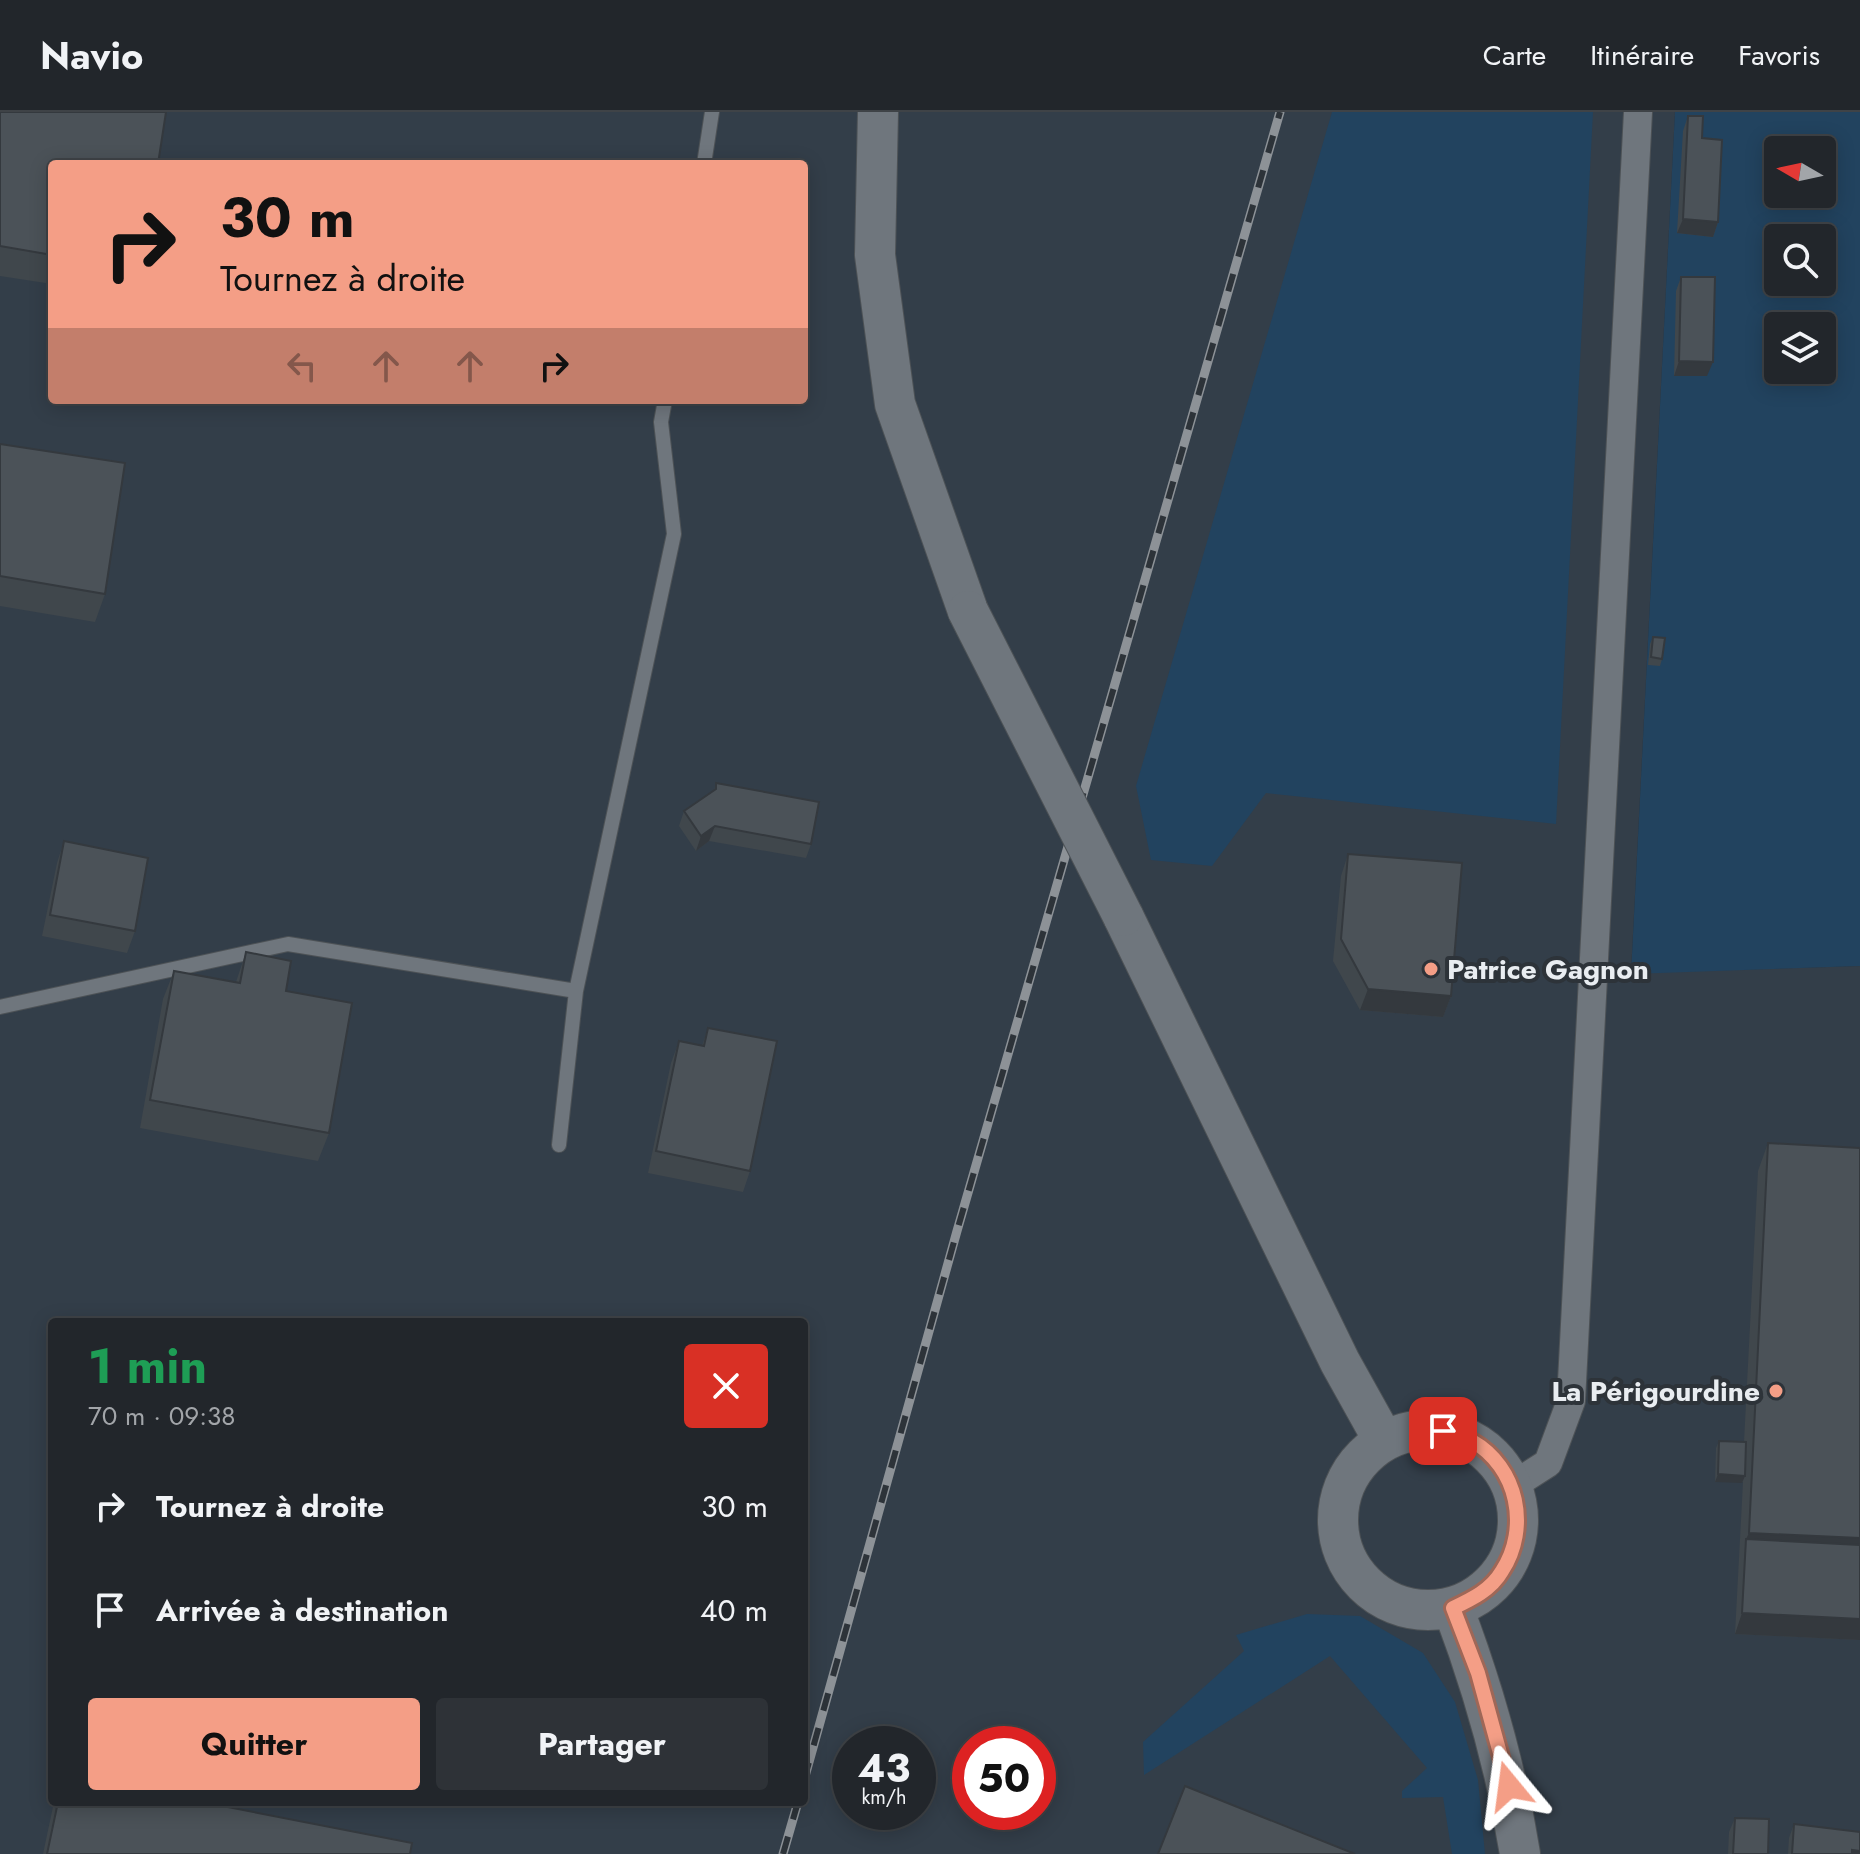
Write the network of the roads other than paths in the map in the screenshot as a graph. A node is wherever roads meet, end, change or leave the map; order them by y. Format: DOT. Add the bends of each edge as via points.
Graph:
graph roads {
  1 [pos="712,112"];
  2 [pos="878,112"];
  3 [pos="1638,112"];
  4 [pos="705,160"];
  5 [pos="664,404"];
  6 [pos="576,991"];
  7 [pos="0,1007"];
  8 [pos="559,1145"];
  9 [pos="1384,1441"];
  10 [pos="1512,1486"];
  11 [pos="1453,1608"];
  12 [pos="1520,1854"];
  1 -- 4 [label="lane"];
  2 -- 9 [label="main road, bridge" via="875,255 895,404 968,611"];
  3 -- 10 [label="street" via="1571,1401 1548,1463"];
  5 -- 6 [label="lane" via="661,422 674,534"];
  6 -- 7 [label="lane" via="288,944"];
  6 -- 8 [label="lane"];
  9 -- 10 [label="main road" via="1413,1431 1443,1431 1472,1441 1496,1460"];
  9 -- 11 [label="main road" via="1361,1459 1345,1484 1337,1512 1345,1555 1370,1590 1395,1605 1424,1611"];
  10 -- 11 [label="main road" via="1518,1515 1515,1545 1502,1573 1480,1595"];
  11 -- 12 [label="main road" via="1478,1673 1509,1786"];
}
